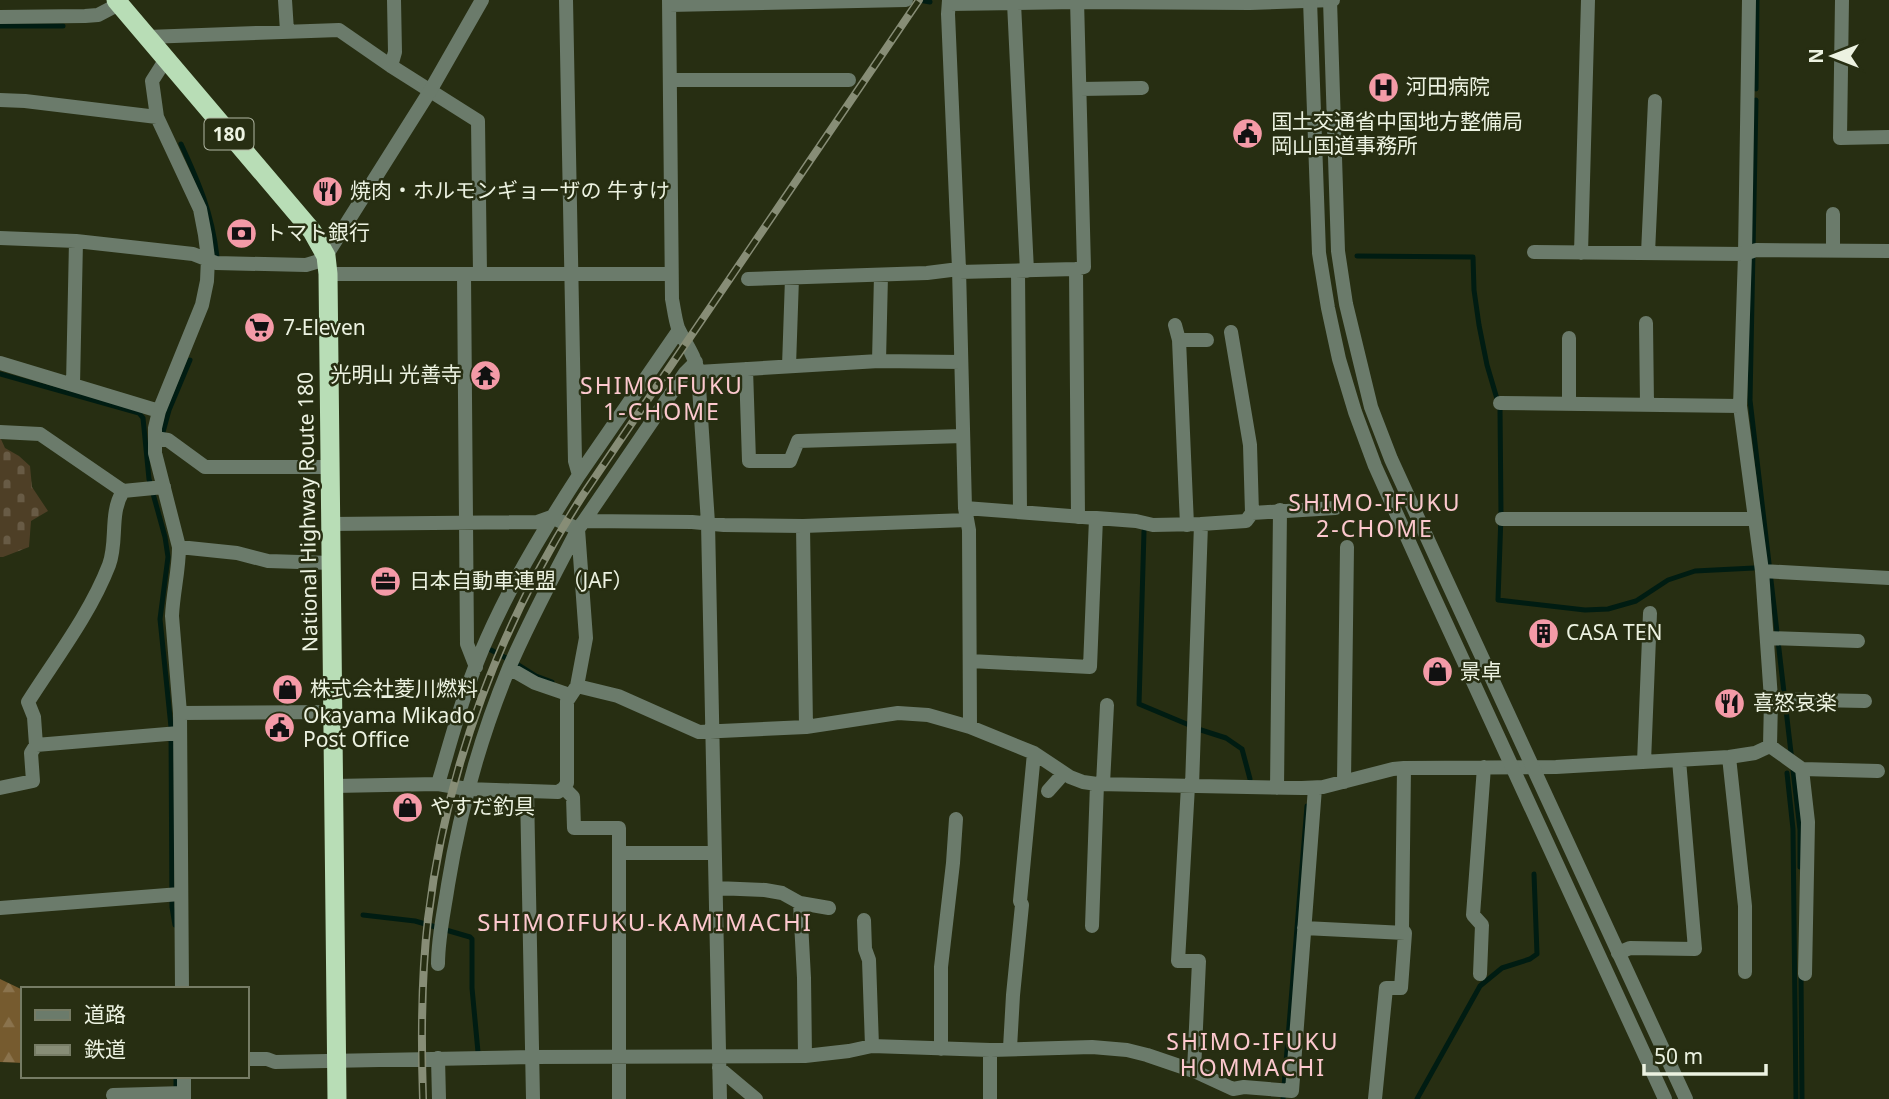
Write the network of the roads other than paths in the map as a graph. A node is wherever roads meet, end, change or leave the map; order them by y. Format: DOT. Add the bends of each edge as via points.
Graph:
graph roads {
  1 [pos="285,0"];
  2 [pos="394,0"];
  3 [pos="482,0"];
  4 [pos="566,0"];
  5 [pos="906,0"];
  6 [pos="1331,0"];
  7 [pos="1588,0"];
  8 [pos="1749,0"];
  9 [pos="1842,0"];
  10 [pos="1077,1"];
  11 [pos="1310,1"];
  12 [pos="118,2"];
  13 [pos="949,2"];
  14 [pos="1210,2"];
  15 [pos="669,3"];
  16 [pos="1014,3"];
  17 [pos="0,17"];
  18 [pos="287,31"];
  19 [pos="147,37"];
  20 [pos="1331,52"];
  21 [pos="1312,53"];
  22 [pos="166,59"];
  23 [pos="391,66"];
  24 [pos="670,80"];
  25 [pos="849,80"];
  26 [pos="1142,88"];
  27 [pos="1080,89"];
  28 [pos="430,91"];
  29 [pos="0,100"];
  30 [pos="1655,101"];
  31 [pos="157,117"];
  32 [pos="1889,137"];
  33 [pos="1314,144"];
  34 [pos="1334,144"];
  35 [pos="1336,198"];
  36 [pos="1316,199"];
  37 [pos="1833,214"];
  38 [pos="0,237"];
  39 [pos="76,241"];
  40 [pos="1833,251"];
  41 [pos="1889,251"];
  42 [pos="1534,252"];
  43 [pos="1581,253"];
  44 [pos="1648,253"];
  45 [pos="1751,253"];
  46 [pos="208,258"];
  47 [pos="327,265"];
  48 [pos="1076,269"];
  49 [pos="959,271"];
  50 [pos="1022,271"];
  51 [pos="464,274"];
  52 [pos="480,274"];
  53 [pos="572,274"];
  54 [pos="671,274"];
  55 [pos="881,275"];
  56 [pos="792,278"];
  57 [pos="748,279"];
  58 [pos="1346,304"];
  59 [pos="1328,308"];
  60 [pos="1646,323"];
  61 [pos="679,330"];
  62 [pos="1231,332"];
  63 [pos="1569,338"];
  64 [pos="1207,340"];
  65 [pos="1357,353"];
  66 [pos="1339,359"];
  67 [pos="879,361"];
  68 [pos="961,362"];
  69 [pos="0,363"];
  70 [pos="789,366"];
  71 [pos="697,367"];
  72 [pos="746,369"];
  73 [pos="74,385"];
  74 [pos="1500,403"];
  75 [pos="1569,404"];
  76 [pos="1647,405"];
  77 [pos="1740,406"];
  78 [pos="159,411"];
  79 [pos="0,432"];
  80 [pos="155,433"];
  81 [pos="963,436"];
  82 [pos="330,467"];
  83 [pos="579,475"];
  84 [pos="155,488"];
  85 [pos="123,491"];
  86 [pos="1335,508"];
  87 [pos="1280,510"];
  88 [pos="1020,512"];
  89 [pos="1252,513"];
  90 [pos="966,514"];
  91 [pos="551,517"];
  92 [pos="1078,517"];
  93 [pos="1096,518"];
  94 [pos="1503,519"];
  95 [pos="1755,519"];
  96 [pos="465,522"];
  97 [pos="708,523"];
  98 [pos="330,524"];
  99 [pos="581,525"];
  100 [pos="1194,525"];
  101 [pos="803,526"];
  102 [pos="179,547"];
  103 [pos="1347,547"];
  104 [pos="331,563"];
  105 [pos="1768,572"];
  106 [pos="1445,577"];
  107 [pos="1889,578"];
  108 [pos="1428,584"];
  109 [pos="1650,613"];
  110 [pos="1774,639"];
  111 [pos="1858,641"];
  112 [pos="970,661"];
  113 [pos="475,667"];
  114 [pos="509,668"];
  115 [pos="1490,673"];
  116 [pos="1473,681"];
  117 [pos="573,690"];
  118 [pos="1780,699"];
  119 [pos="1865,701"];
  120 [pos="1107,705"];
  121 [pos="333,712"];
  122 [pos="180,713"];
  123 [pos="807,727"];
  124 [pos="970,727"];
  125 [pos="713,732"];
  126 [pos="172,733"];
  127 [pos="36,745"];
  128 [pos="1770,747"];
  129 [pos="1034,753"];
  130 [pos="1729,757"];
  131 [pos="1679,760"];
  132 [pos="1644,762"];
  133 [pos="1794,764"];
  134 [pos="1484,767"];
  135 [pos="1513,767"];
  136 [pos="1533,767"];
  137 [pos="1404,768"];
  138 [pos="1878,771"];
  139 [pos="1064,773"];
  140 [pos="1344,782"];
  141 [pos="438,784"];
  142 [pos="1100,784"];
  143 [pos="334,786"];
  144 [pos="1190,786"];
  145 [pos="0,788"];
  146 [pos="564,788"];
  147 [pos="1277,788"];
  148 [pos="1315,788"];
  149 [pos="467,789"];
  150 [pos="527,791"];
  151 [pos="1048,791"];
  152 [pos="956,820"];
  153 [pos="1569,846"];
  154 [pos="619,853"];
  155 [pos="715,853"];
  156 [pos="1552,853"];
  157 [pos="716,888"];
  158 [pos="174,894"];
  159 [pos="800,903"];
  160 [pos="0,908"];
  161 [pos="829,908"];
  162 [pos="864,920"];
  163 [pos="1091,926"];
  164 [pos="1304,928"];
  165 [pos="1405,933"];
  166 [pos="1618,953"];
  167 [pos="1601,961"];
  168 [pos="438,964"];
  169 [pos="1745,972"];
  170 [pos="1479,974"];
  171 [pos="1805,974"];
  172 [pos="182,987"];
  173 [pos="872,1046"];
  174 [pos="1010,1048"];
  175 [pos="940,1049"];
  176 [pos="990,1050"];
  177 [pos="1663,1050"];
  178 [pos="618,1056"];
  179 [pos="805,1056"];
  180 [pos="532,1057"];
  181 [pos="438,1058"];
  182 [pos="1646,1058"];
  183 [pos="248,1059"];
  184 [pos="337,1060"];
  185 [pos="719,1062"];
  186 [pos="1194,1071"];
  187 [pos="180,1094"];
  188 [pos="1235,1094"];
  189 [pos="113,1095"];
  190 [pos="337,1099"];
  191 [pos="439,1099"];
  192 [pos="533,1099"];
  193 [pos="619,1099"];
  194 [pos="720,1099"];
  195 [pos="756,1099"];
  196 [pos="990,1099"];
  197 [pos="1375,1099"];
  198 [pos="1665,1099"];
  199 [pos="1686,1099"];
  1 -- 18 [label="street"];
  2 -- 23 [label="street"];
  3 -- 28 [label="street"];
  4 -- 53 [label="street"];
  5 -- 15 [label="street"];
  6 -- 11 [label="street"];
  6 -- 20 [label="street"];
  7 -- 43 [label="street"];
  8 -- 45 [label="street"];
  9 -- 32 [label="street" via="1840,138"];
  10 -- 14 [label="street"];
  10 -- 16 [label="street"];
  10 -- 27 [label="street"];
  11 -- 14 [label="street"];
  11 -- 21 [label="street"];
  12 -- 17 [label="street" via="98,15"];
  12 -- 19 [label="highway, 180"];
  13 -- 16 [label="street"];
  13 -- 49 [label="street"];
  15 -- 24 [label="street"];
  16 -- 50 [label="street"];
  18 -- 19 [label="street"];
  18 -- 23 [label="street" via="339,30"];
  19 -- 22 [label="highway, 180"];
  20 -- 21 [label="street"];
  20 -- 34 [label="street"];
  21 -- 33 [label="street"];
  22 -- 31 [label="street" via="152,82"];
  22 -- 47 [label="highway, 180" via="312,232"];
  23 -- 28 [label="street"];
  24 -- 25 [label="street"];
  24 -- 54 [label="street"];
  26 -- 27 [label="street"];
  27 -- 48 [label="street" via="1084,267"];
  28 -- 47 [label="street"];
  28 -- 52 [label="street" via="478,121"];
  29 -- 31 [label="street"];
  30 -- 44 [label="street"];
  31 -- 46 [label="street" via="200,209"];
  33 -- 34 [label="street"];
  33 -- 36 [label="street"];
  34 -- 35 [label="street"];
  35 -- 36 [label="street"];
  35 -- 58 [label="street"];
  36 -- 59 [label="street"];
  37 -- 40 [label="street"];
  38 -- 39 [label="street"];
  39 -- 46 [label="street"];
  39 -- 73 [label="street"];
  40 -- 41 [label="street"];
  40 -- 45 [label="street"];
  42 -- 43 [label="street"];
  43 -- 44 [label="street"];
  44 -- 45 [label="street"];
  45 -- 77 [label="street"];
  46 -- 47 [label="street" via="216,263"];
  46 -- 78 [label="street" via="202,305"];
  47 -- 51 [label="street"];
  47 -- 82 [label="highway, National Highway Route 180"];
  48 -- 50 [label="street"];
  48 -- 92 [label="street"];
  49 -- 50 [label="street"];
  49 -- 55 [label="street"];
  49 -- 68 [label="street"];
  50 -- 88 [label="street"];
  51 -- 52 [label="street"];
  51 -- 96 [label="street"];
  52 -- 53 [label="street"];
  53 -- 54 [label="street"];
  53 -- 83 [label="street" via="575,461"];
  54 -- 61 [label="street"];
  55 -- 56 [label="street"];
  55 -- 67 [label="street"];
  56 -- 57 [label="street"];
  56 -- 70 [label="street"];
  58 -- 59 [label="street"];
  58 -- 65 [label="street"];
  59 -- 66 [label="street"];
  60 -- 76 [label="street"];
  61 -- 71 [label="street"];
  61 -- 83 [label="street"];
  62 -- 89 [label="street" via="1250,445"];
  63 -- 75 [label="street"];
  64 -- 100 [label="street" via="1177,333"];
  65 -- 66 [label="street"];
  65 -- 106 [label="street" via="1381,433"];
  66 -- 108 [label="street" via="1375,466"];
  67 -- 68 [label="street"];
  67 -- 70 [label="street"];
  68 -- 81 [label="street"];
  69 -- 73 [label="street"];
  70 -- 72 [label="street"];
  71 -- 72 [label="street"];
  71 -- 97 [label="street"];
  71 -- 99 [label="street" via="685,373"];
  72 -- 81 [label="street" via="749,461 790,461 798,441"];
  73 -- 78 [label="street"];
  74 -- 75 [label="street"];
  75 -- 76 [label="street"];
  76 -- 77 [label="street"];
  77 -- 95 [label="street"];
  78 -- 80 [label="street"];
  79 -- 85 [label="street" via="40,434"];
  80 -- 82 [label="street" via="205,467"];
  80 -- 84 [label="street"];
  81 -- 90 [label="street"];
  82 -- 98 [label="highway, National Highway Route 180"];
  83 -- 91 [label="street"];
  84 -- 85 [label="street"];
  84 -- 102 [label="street"];
  85 -- 127 [label="street" via="115,509 108,568 28,702"];
  86 -- 87 [label="street"];
  87 -- 89 [label="street"];
  87 -- 147 [label="street"];
  88 -- 90 [label="street"];
  88 -- 92 [label="street"];
  89 -- 100 [label="street" via="1246,521"];
  90 -- 101 [label="street"];
  90 -- 112 [label="street"];
  91 -- 96 [label="street" via="537,522"];
  91 -- 99 [label="street"];
  91 -- 113 [label="street"];
  92 -- 93 [label="street"];
  93 -- 100 [label="street"];
  93 -- 112 [label="street" via="1090,667"];
  94 -- 95 [label="street"];
  95 -- 105 [label="street"];
  96 -- 98 [label="street"];
  96 -- 113 [label="street" via="467,645"];
  97 -- 99 [label="street"];
  97 -- 101 [label="street"];
  97 -- 125 [label="street"];
  98 -- 104 [label="highway, National Highway Route 180"];
  99 -- 114 [label="street"];
  99 -- 117 [label="street" via="586,638"];
  100 -- 144 [label="street"];
  101 -- 123 [label="street"];
  102 -- 104 [label="street" via="268,561"];
  102 -- 122 [label="street" via="172,616"];
  103 -- 140 [label="street"];
  104 -- 121 [label="highway, National Highway Route 180"];
  105 -- 107 [label="street"];
  105 -- 110 [label="street"];
  106 -- 108 [label="street"];
  106 -- 115 [label="street"];
  108 -- 116 [label="street"];
  109 -- 132 [label="street"];
  110 -- 111 [label="street"];
  110 -- 118 [label="street"];
  112 -- 124 [label="street"];
  113 -- 141 [label="street"];
  114 -- 117 [label="street" via="535,683"];
  114 -- 149 [label="street"];
  115 -- 116 [label="street"];
  115 -- 136 [label="street"];
  116 -- 135 [label="street"];
  117 -- 125 [label="street" via="618,696 699,732"];
  117 -- 146 [label="street" via="567,701"];
  118 -- 119 [label="street"];
  118 -- 128 [label="street"];
  120 -- 142 [label="street"];
  121 -- 122 [label="street"];
  121 -- 143 [label="highway, National Highway Route 180"];
  122 -- 126 [label="street"];
  123 -- 124 [label="street" via="905,713"];
  123 -- 125 [label="street"];
  124 -- 129 [label="street"];
  125 -- 155 [label="street"];
  126 -- 127 [label="street"];
  126 -- 158 [label="street"];
  127 -- 145 [label="street" via="31,753 33,781"];
  128 -- 130 [label="street"];
  128 -- 133 [label="street"];
  129 -- 139 [label="street"];
  129 -- 174 [label="street"];
  130 -- 131 [label="street"];
  130 -- 169 [label="street" via="1745,906"];
  131 -- 132 [label="street"];
  131 -- 166 [label="street" via="1695,949 1630,948"];
  132 -- 136 [label="street"];
  133 -- 138 [label="street"];
  133 -- 171 [label="street" via="1808,822"];
  134 -- 135 [label="street"];
  134 -- 137 [label="street"];
  134 -- 170 [label="street" via="1473,915 1482,925"];
  135 -- 136 [label="street"];
  135 -- 156 [label="street"];
  136 -- 153 [label="street"];
  137 -- 140 [label="street"];
  137 -- 165 [label="street"];
  139 -- 142 [label="street"];
  139 -- 151 [label="street"];
  140 -- 148 [label="street"];
  141 -- 143 [label="street"];
  141 -- 149 [label="street"];
  142 -- 144 [label="street"];
  142 -- 163 [label="street"];
  143 -- 184 [label="highway, National Highway Route 180"];
  144 -- 147 [label="street"];
  144 -- 186 [label="street" via="1178,961 1199,961"];
  146 -- 150 [label="street" via="558,792"];
  146 -- 154 [label="street" via="573,797 574,828 619,828"];
  147 -- 148 [label="street"];
  148 -- 164 [label="street"];
  149 -- 150 [label="street"];
  149 -- 168 [label="street" via="438,940"];
  150 -- 180 [label="street"];
  152 -- 175 [label="street" via="941,967"];
  153 -- 156 [label="street"];
  153 -- 166 [label="street"];
  154 -- 155 [label="street"];
  154 -- 178 [label="street"];
  155 -- 157 [label="street"];
  156 -- 167 [label="street"];
  157 -- 159 [label="street" via="782,893"];
  157 -- 185 [label="street"];
  158 -- 160 [label="street"];
  158 -- 172 [label="street"];
  159 -- 161 [label="street"];
  159 -- 179 [label="street"];
  162 -- 173 [label="street"];
  164 -- 165 [label="street"];
  164 -- 188 [label="street" via="1292,1091 1244,1087"];
  165 -- 197 [label="street" via="1401,988 1386,988"];
  166 -- 167 [label="street"];
  166 -- 177 [label="street"];
  167 -- 182 [label="street"];
  173 -- 175 [label="street"];
  173 -- 179 [label="street"];
  174 -- 176 [label="street"];
  174 -- 186 [label="street" via="1127,1050"];
  175 -- 176 [label="street"];
  176 -- 196 [label="street"];
  177 -- 182 [label="street"];
  177 -- 199 [label="street"];
  178 -- 180 [label="street"];
  178 -- 185 [label="street"];
  178 -- 193 [label="street"];
  179 -- 185 [label="street"];
  180 -- 181 [label="street"];
  180 -- 192 [label="street"];
  181 -- 184 [label="street"];
  181 -- 191 [label="street"];
  182 -- 198 [label="street"];
  183 -- 184 [label="street"];
  184 -- 190 [label="highway, National Highway Route 180"];
  185 -- 194 [label="street"];
  185 -- 195 [label="street"];
  186 -- 188 [label="street"];
  187 -- 189 [label="street"];
}
